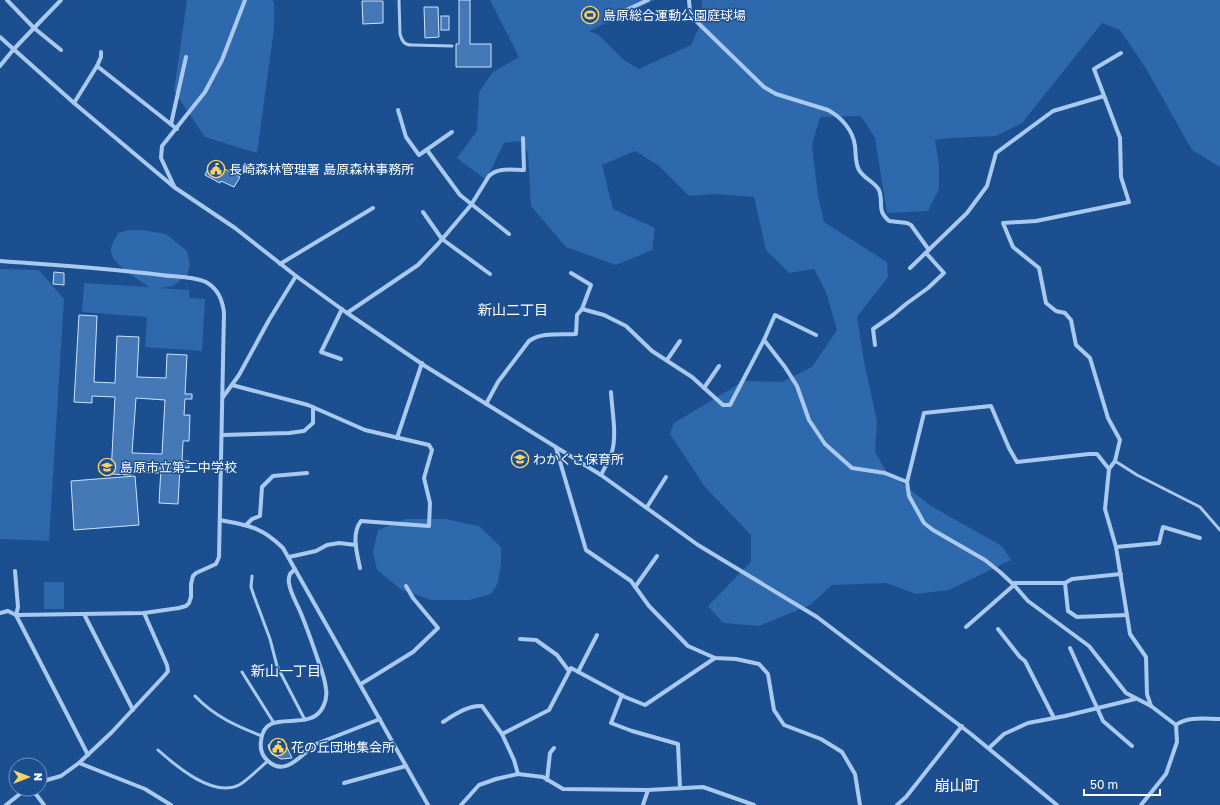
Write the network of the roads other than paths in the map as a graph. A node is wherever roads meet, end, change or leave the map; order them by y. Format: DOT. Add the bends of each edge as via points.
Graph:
graph roads {
  1 [pos="7,0"];
  2 [pos="61,0"];
  3 [pos="245,0"];
  4 [pos="399,0"];
  5 [pos="648,0"];
  6 [pos="689,0"];
  7 [pos="622,12"];
  8 [pos="34,28"];
  9 [pos="0,37"];
  10 [pos="452,46"];
  11 [pos="13,50"];
  12 [pos="61,50"];
  13 [pos="101,52"];
  14 [pos="1120,53"];
  15 [pos="186,57"];
  16 [pos="0,66"];
  17 [pos="97,66"];
  18 [pos="1104,96"];
  19 [pos="74,103"];
  20 [pos="398,110"];
  21 [pos="171,124"];
  22 [pos="176,129"];
  23 [pos="452,132"];
  24 [pos="523,138"];
  25 [pos="427,150"];
  26 [pos="174,186"];
  27 [pos="471,205"];
  28 [pos="373,208"];
  29 [pos="423,212"];
  30 [pos="508,234"];
  31 [pos="442,239"];
  32 [pos="927,251"];
  33 [pos="0,261"];
  34 [pos="280,264"];
  35 [pos="910,268"];
  36 [pos="571,273"];
  37 [pos="490,274"];
  38 [pos="296,276"];
  39 [pos="582,309"];
  40 [pos="342,310"];
  41 [pos="347,313"];
  42 [pos="816,334"];
  43 [pos="764,340"];
  44 [pos="680,341"];
  45 [pos="874,345"];
  46 [pos="341,359"];
  47 [pos="667,360"];
  48 [pos="422,363"];
  49 [pos="719,366"];
  50 [pos="232,385"];
  51 [pos="704,388"];
  52 [pos="611,392"];
  53 [pos="223,398"];
  54 [pos="486,404"];
  55 [pos="313,408"];
  56 [pos="222,435"];
  57 [pos="397,438"];
  58 [pos="556,448"];
  59 [pos="1115,461"];
  60 [pos="1109,469"];
  61 [pos="308,473"];
  62 [pos="601,475"];
  63 [pos="666,477"];
  64 [pos="907,482"];
  65 [pos="647,508"];
  66 [pos="220,520"];
  67 [pos="246,525"];
  68 [pos="1220,530"];
  69 [pos="1200,538"];
  70 [pos="356,545"];
  71 [pos="1116,547"];
  72 [pos="657,556"];
  73 [pos="289,557"];
  74 [pos="295,568"];
  75 [pos="360,568"];
  76 [pos="15,571"];
  77 [pos="1121,574"];
  78 [pos="252,576"];
  79 [pos="1065,583"];
  80 [pos="1013,584"];
  81 [pos="406,586"];
  82 [pos="635,587"];
  83 [pos="0,613"];
  84 [pos="144,613"];
  85 [pos="84,614"];
  86 [pos="16,615"];
  87 [pos="1127,615"];
  88 [pos="966,627"];
  89 [pos="998,629"];
  90 [pos="597,635"];
  91 [pos="520,639"];
  92 [pos="1070,648"];
  93 [pos="715,658"];
  94 [pos="569,671"];
  95 [pos="242,672"];
  96 [pos="578,672"];
  97 [pos="361,684"];
  98 [pos="195,696"];
  99 [pos="622,696"];
  100 [pos="1136,698"];
  101 [pos="1151,706"];
  102 [pos="1097,707"];
  103 [pos="133,710"];
  104 [pos="380,718"];
  105 [pos="1054,718"];
  106 [pos="1220,719"];
  107 [pos="306,720"];
  108 [pos="443,722"];
  109 [pos="274,723"];
  110 [pos="1176,725"];
  111 [pos="962,726"];
  112 [pos="502,734"];
  113 [pos="262,736"];
  114 [pos="1132,746"];
  115 [pos="554,748"];
  116 [pos="989,748"];
  117 [pos="158,750"];
  118 [pos="88,755"];
  119 [pos="268,761"];
  120 [pos="79,763"];
  121 [pos="406,766"];
  122 [pos="518,774"];
  123 [pos="48,780"];
  124 [pos="547,780"];
  125 [pos="344,783"];
  126 [pos="680,788"];
  127 [pos="648,790"];
  128 [pos="16,797"];
  129 [pos="6,805"];
  130 [pos="171,805"];
  131 [pos="428,805"];
  132 [pos="461,805"];
  133 [pos="644,805"];
  134 [pos="754,805"];
  135 [pos="860,805"];
  136 [pos="898,805"];
  137 [pos="1057,805"];
  138 [pos="1141,805"];
  1 -- 8 [label="street"];
  2 -- 8 [label="street"];
  3 -- 22 [label="street" via="222,60 205,92"];
  4 -- 10 [label="lane" via="400,34 405,44"];
  5 -- 7 [label="street"];
  6 -- 32 [label="street" via="694,20 764,87 776,94 828,110 841,119 852,135 859,170 878,188 883,215 889,222 911,225"];
  8 -- 11 [label="street"];
  8 -- 12 [label="street"];
  9 -- 11 [label="street"];
  11 -- 16 [label="street"];
  11 -- 19 [label="street"];
  13 -- 17 [label="street"];
  14 -- 18 [label="street" via="1094,68"];
  15 -- 21 [label="street"];
  17 -- 19 [label="street"];
  17 -- 21 [label="street"];
  18 -- 32 [label="street" via="1053,111 996,153 987,186 967,213"];
  18 -- 59 [label="street" via="1120,138 1121,177 1129,202 1036,221 1003,224 1013,247 1039,268 1046,303 1071,320 1076,345 1090,358 1108,418 1120,440"];
  19 -- 26 [label="street"];
  20 -- 25 [label="street" via="406,137 420,155"];
  21 -- 22 [label="street"];
  22 -- 26 [label="street" via="162,146 161,152 162,162"];
  23 -- 25 [label="street"];
  24 -- 27 [label="street" via="524,170 493,172"];
  25 -- 27 [label="street" via="460,195"];
  26 -- 34 [label="street" via="235,228"];
  27 -- 30 [label="street"];
  27 -- 31 [label="street"];
  28 -- 34 [label="street"];
  29 -- 31 [label="street"];
  31 -- 37 [label="street"];
  31 -- 41 [label="street" via="418,265"];
  32 -- 35 [label="street"];
  32 -- 45 [label="street" via="944,273 873,329"];
  33 -- 53 [label="street" via="116,269 206,282 219,293 224,312"];
  34 -- 38 [label="street"];
  36 -- 39 [label="street" via="591,285"];
  38 -- 40 [label="street"];
  38 -- 50 [label="street"];
  39 -- 47 [label="street" via="604,315 626,326"];
  39 -- 54 [label="street" via="577,315 576,334 542,335 529,341 498,382"];
  40 -- 41 [label="street"];
  40 -- 46 [label="street" via="321,352"];
  41 -- 48 [label="street"];
  42 -- 43 [label="street" via="775,315"];
  43 -- 51 [label="street" via="730,405 723,405"];
  43 -- 64 [label="street" via="797,386 809,420 825,444 852,468 885,473"];
  44 -- 47 [label="street"];
  47 -- 51 [label="street"];
  48 -- 54 [label="street"];
  48 -- 57 [label="street"];
  49 -- 51 [label="street"];
  50 -- 53 [label="street"];
  50 -- 55 [label="street"];
  52 -- 62 [label="street" via="614,427 612,450"];
  53 -- 56 [label="street"];
  54 -- 58 [label="street"];
  55 -- 56 [label="street" via="313,423 304,431"];
  55 -- 57 [label="street" via="365,430"];
  56 -- 66 [label="street"];
  57 -- 70 [label="street" via="429,445 432,450 424,478 430,502 429,526 361,520 357,526"];
  58 -- 62 [label="street"];
  58 -- 82 [label="street" via="586,550 631,581"];
  59 -- 60 [label="street"];
  59 -- 68 [label="lane" via="1200,507"];
  60 -- 64 [label="street" via="1097,454 1017,462 991,406 924,413"];
  60 -- 71 [label="street" via="1105,509"];
  61 -- 67 [label="street" via="273,476 262,487 260,516 252,518"];
  62 -- 65 [label="street"];
  63 -- 65 [label="street"];
  64 -- 80 [label="street" via="909,496 924,523 984,560"];
  65 -- 111 [label="street" via="698,545 816,617"];
  66 -- 67 [label="street"];
  66 -- 84 [label="street" via="218,561 193,576 191,597 186,606"];
  67 -- 73 [label="street" via="272,538"];
  69 -- 71 [label="street" via="1163,527 1159,543"];
  70 -- 73 [label="street" via="327,545"];
  70 -- 75 [label="street"];
  71 -- 77 [label="street"];
  72 -- 82 [label="street"];
  73 -- 74 [label="street"];
  74 -- 97 [label="street"];
  74 -- 107 [label="street" via="288,583 308,631 327,692 322,710"];
  76 -- 86 [label="street" via="18,607"];
  77 -- 79 [label="street" via="1072,579"];
  77 -- 87 [label="street"];
  78 -- 107 [label="lane" via="254,596 277,666"];
  79 -- 80 [label="street"];
  79 -- 87 [label="street" via="1068,611 1077,617"];
  80 -- 88 [label="street"];
  80 -- 100 [label="street" via="1028,600 1089,646 1126,694"];
  81 -- 97 [label="street" via="438,628 413,652"];
  82 -- 93 [label="street" via="649,606 688,646"];
  83 -- 86 [label="street"];
  84 -- 85 [label="street"];
  84 -- 103 [label="street" via="168,671"];
  85 -- 86 [label="street"];
  85 -- 103 [label="street"];
  86 -- 118 [label="street"];
  87 -- 101 [label="street" via="1130,634 1146,657 1147,694"];
  89 -- 105 [label="street" via="1025,661"];
  90 -- 96 [label="street"];
  91 -- 94 [label="street" via="536,640 558,655"];
  92 -- 102 [label="street"];
  93 -- 99 [label="street" via="645,705"];
  93 -- 135 [label="street" via="759,664 768,674 774,710 784,725 821,739 842,752 855,774"];
  94 -- 96 [label="street" via="571,668"];
  94 -- 112 [label="street" via="549,710"];
  95 -- 109 [label="lane"];
  96 -- 99 [label="street"];
  97 -- 104 [label="street"];
  98 -- 113 [label="lane" via="218,716"];
  99 -- 126 [label="street" via="612,723 678,744"];
  100 -- 101 [label="street"];
  100 -- 102 [label="street"];
  101 -- 110 [label="street"];
  102 -- 105 [label="street"];
  102 -- 114 [label="street" via="1103,721"];
  103 -- 118 [label="street"];
  104 -- 119 [label="street" via="316,744 290,765 278,766"];
  104 -- 121 [label="street"];
  105 -- 116 [label="street" via="1028,723 1004,734"];
  106 -- 110 [label="street" via="1193,718"];
  107 -- 109 [label="street"];
  108 -- 112 [label="street" via="457,712 477,705 482,706"];
  109 -- 113 [label="street" via="264,730"];
  110 -- 138 [label="street" via="1177,742 1166,774"];
  111 -- 116 [label="street"];
  111 -- 136 [label="street"];
  112 -- 122 [label="street"];
  113 -- 119 [label="street" via="261,750"];
  115 -- 124 [label="street" via="550,752"];
  116 -- 137 [label="street"];
  117 -- 119 [label="lane" via="195,778 219,787 230,788 240,784"];
  118 -- 120 [label="street"];
  120 -- 123 [label="street" via="61,776"];
  120 -- 130 [label="street" via="145,789"];
  121 -- 125 [label="street"];
  121 -- 131 [label="street"];
  122 -- 124 [label="street" via="543,777"];
  122 -- 132 [label="street" via="479,785"];
  124 -- 127 [label="street" via="562,789"];
  126 -- 127 [label="street"];
  126 -- 134 [label="street" via="703,787"];
  127 -- 133 [label="street"];
  128 -- 129 [label="street"];
}
